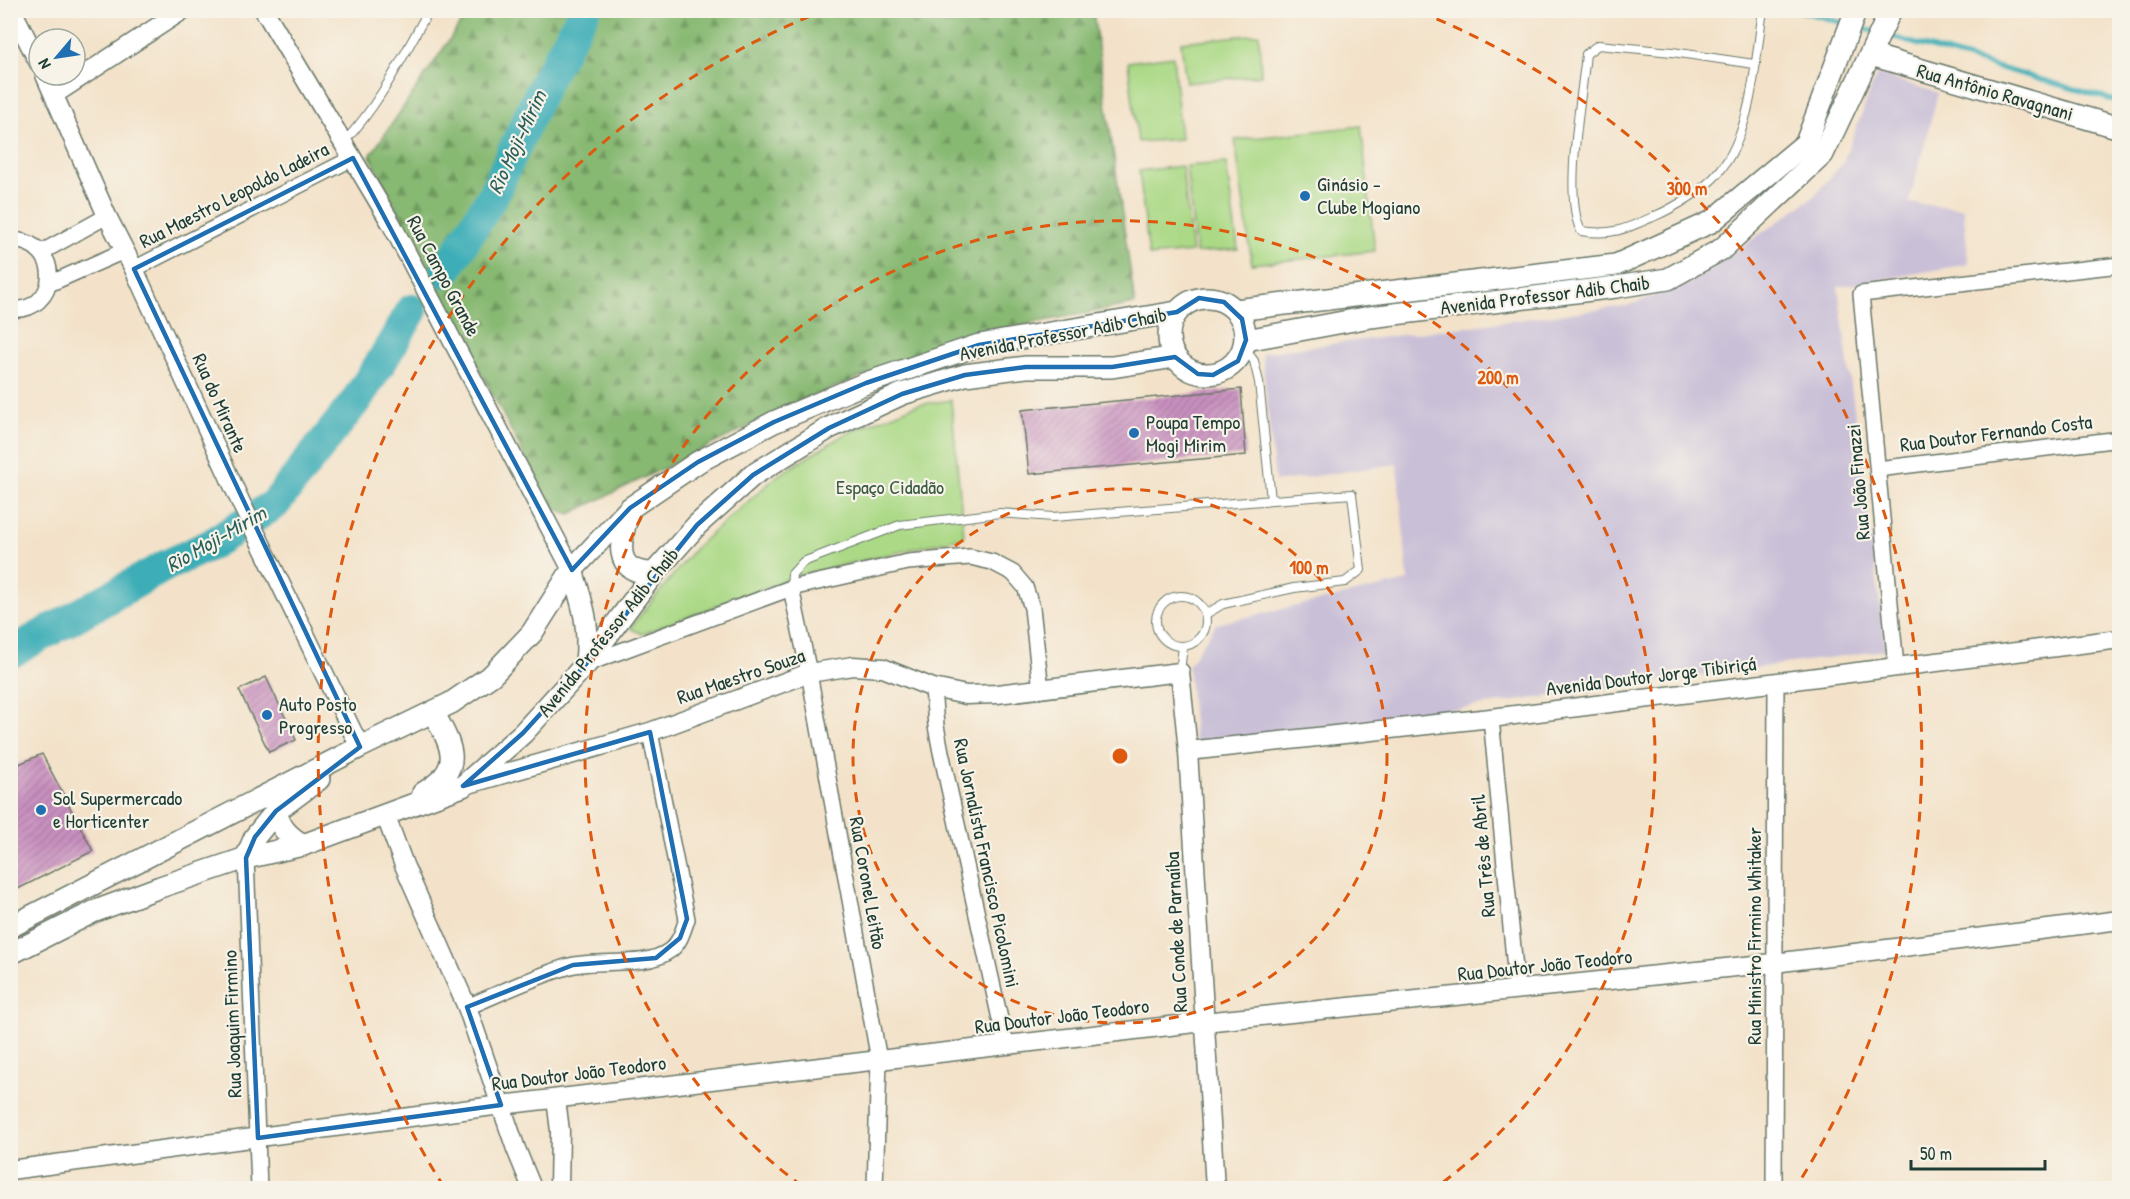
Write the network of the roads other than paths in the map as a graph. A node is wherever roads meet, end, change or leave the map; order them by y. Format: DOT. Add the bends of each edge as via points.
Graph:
graph roads {
  1 [pos="12,10"];
  2 [pos="183,10"];
  3 [pos="264,10"];
  4 [pos="429,10"];
  5 [pos="1763,10"];
  6 [pos="1856,11"];
  7 [pos="1882,31"];
  8 [pos="27,39"];
  9 [pos="1754,64"];
  10 [pos="51,87"];
  11 [pos="55,94"];
  12 [pos="2120,128"];
  13 [pos="348,150"];
  14 [pos="107,216"];
  15 [pos="10,240"];
  16 [pos="124,250"];
  17 [pos="42,252"];
  18 [pos="2120,265"];
  19 [pos="134,269"];
  20 [pos="49,284"];
  21 [pos="1235,310"];
  22 [pos="12,311"];
  23 [pos="1177,312"];
  24 [pos="1245,344"];
  25 [pos="1175,357"];
  26 [pos="2120,440"];
  27 [pos="1878,469"];
  28 [pos="1271,500"];
  29 [pos="630,508"];
  30 [pos="572,570"];
  31 [pos="654,573"];
  32 [pos="791,588"];
  33 [pos="1206,614"];
  34 [pos="2120,639"];
  35 [pos="1183,646"];
  36 [pos="586,664"];
  37 [pos="1896,667"];
  38 [pos="1180,672"];
  39 [pos="809,673"];
  40 [pos="1776,684"];
  41 [pos="933,688"];
  42 [pos="1041,690"];
  43 [pos="433,712"];
  44 [pos="1491,718"];
  45 [pos="650,732"];
  46 [pos="360,747"];
  47 [pos="1188,751"];
  48 [pos="464,786"];
  49 [pos="276,811"];
  50 [pos="385,814"];
  51 [pos="303,845"];
  52 [pos="246,858"];
  53 [pos="2120,920"];
  54 [pos="10,927"];
  55 [pos="10,954"];
  56 [pos="1774,963"];
  57 [pos="1517,990"];
  58 [pos="467,1007"];
  59 [pos="1204,1022"];
  60 [pos="1006,1046"];
  61 [pos="879,1060"];
  62 [pos="556,1099"];
  63 [pos="501,1105"];
  64 [pos="258,1138"];
  65 [pos="10,1170"];
  66 [pos="259,1188"];
  67 [pos="532,1188"];
  68 [pos="559,1188"];
  69 [pos="875,1188"];
  70 [pos="1215,1188"];
  71 [pos="1774,1188"];
  1 -- 8 [label="street"];
  2 -- 11 [label="street"];
  3 -- 13 [label="street, Rua Campo Grande"];
  4 -- 13 [label="lane"];
  5 -- 9 [label="lane"];
  6 -- 21 [label="main road, Avenida Professor Adib Chaib" via="1806,143 1711,222 1616,265"];
  7 -- 12 [label="main road, Rua Antônio Ravagnani"];
  7 -- 24 [label="main road, Avenida Professor Adib Chaib" via="1823,154 1722,249 1668,279 1370,317"];
  9 -- 9 [label="lane" via="1651,50 1598,45 1591,48 1586,54 1573,179 1576,221 1581,231 1621,231 1670,209 1719,173 1736,144 1749,101"];
  10 -- 11 [label="street, Rua do Mirante"];
  11 -- 14 [label="street, Rua do Mirante"];
  13 -- 19 [label="street, Rua Maestro Leopoldo Ladeira"];
  13 -- 30 [label="street, Rua Campo Grande" via="391,223"];
  14 -- 16 [label="street, Rua do Mirante"];
  14 -- 17 [label="street"];
  15 -- 17 [label="street" via="33,244"];
  16 -- 19 [label="street, Rua do Mirante"];
  16 -- 20 [label="street"];
  17 -- 20 [label="street" via="48,262"];
  18 -- 27 [label="street, Rua João Finazzi" via="1861,294"];
  19 -- 46 [label="street, Rua do Mirante" via="258,541"];
  20 -- 22 [label="street" via="36,303"];
  21 -- 23 [label="main road" via="1224,302 1199,298"];
  21 -- 24 [label="main road" via="1245,329"];
  23 -- 25 [label="main road" via="1169,334"];
  23 -- 29 [label="main road, Avenida Professor Adib Chaib" via="979,345 866,383 774,422 698,462"];
  24 -- 25 [label="main road" via="1238,361 1213,375 1185,368"];
  24 -- 28 [label="lane" via="1260,382"];
  25 -- 31 [label="main road, Avenida Professor Adib Chaib" via="1112,367 1026,367 965,375 902,394 829,428 753,475 697,525"];
  26 -- 27 [label="street, Rua Doutor Fernando Costa"];
  27 -- 37 [label="street, Rua João Finazzi"];
  28 -- 32 [label="lane" via="1053,517 1000,513 900,525 803,562 792,574"];
  28 -- 33 [label="lane" via="1352,494 1361,570 1345,582 1294,588 1223,604"];
  29 -- 30 [label="main road, Avenida Professor Adib Chaib"];
  29 -- 31 [label="main road" via="620,543 622,554 634,570"];
  30 -- 36 [label="main road" via="585,612 589,639"];
  30 -- 43 [label="main road, Avenida Professor Adib Chaib" via="532,633 492,675"];
  31 -- 36 [label="main road, Avenida Professor Adib Chaib"];
  32 -- 36 [label="street"];
  32 -- 39 [label="street, Rua Coronel Leitão"];
  32 -- 42 [label="street" via="908,562 970,557 992,562 1013,573 1025,587 1032,608"];
  33 -- 35 [label="lane" via="1200,638"];
  33 -- 35 [label="lane" via="1189,596 1172,597 1159,607 1157,631 1169,644"];
  34 -- 37 [label="street, Avenida Doutor Jorge Tibiriçá"];
  35 -- 38 [label="lane"];
  36 -- 48 [label="main road, Avenida Professor Adib Chaib" via="523,733"];
  37 -- 40 [label="street, Avenida Doutor Jorge Tibiriçá"];
  38 -- 42 [label="street, Rua Maestro Souza"];
  38 -- 47 [label="street, Rua Conde de Parnaíba"];
  39 -- 41 [label="street, Rua Maestro Souza" via="853,666 883,668"];
  39 -- 45 [label="street, Rua Maestro Souza"];
  39 -- 61 [label="street, Rua Coronel Leitão"];
  40 -- 44 [label="street, Avenida Doutor Jorge Tibiriçá"];
  40 -- 56 [label="street, Rua Ministro Firmino Whitaker"];
  41 -- 42 [label="street, Rua Maestro Souza" via="966,695"];
  41 -- 60 [label="street, Rua Jornalista Francisco Picolomini" via="941,753"];
  43 -- 46 [label="main road, Avenida Professor Adib Chaib"];
  43 -- 50 [label="main road" via="450,747 452,761 448,774 438,784"];
  44 -- 47 [label="street, Avenida Doutor Jorge Tibiriçá"];
  44 -- 57 [label="street, Rua Três de Abril"];
  45 -- 48 [label="street, Rua Maestro Souza"];
  45 -- 58 [label="street" via="687,919 680,938 671,950 656,958 573,965"];
  46 -- 49 [label="main road"];
  46 -- 54 [label="main road, Avenida Professor Adib Chaib"];
  47 -- 59 [label="street, Rua Conde de Parnaíba"];
  48 -- 50 [label="main road, Avenida Professor Adib Chaib"];
  49 -- 51 [label="main road" via="285,832"];
  49 -- 52 [label="main road" via="255,837"];
  50 -- 51 [label="main road, Avenida Professor Adib Chaib"];
  50 -- 58 [label="street"];
  51 -- 52 [label="main road, Avenida Professor Adib Chaib"];
  52 -- 55 [label="main road, Avenida Professor Adib Chaib" via="93,912"];
  52 -- 64 [label="street, Rua Joaquim Firmino"];
  53 -- 56 [label="street, Rua Doutor João Teodoro"];
  56 -- 57 [label="street, Rua Doutor João Teodoro"];
  56 -- 71 [label="street, Rua Ministro Firmino Whitaker"];
  57 -- 59 [label="street, Rua Doutor João Teodoro"];
  58 -- 63 [label="street"];
  59 -- 60 [label="street, Rua Doutor João Teodoro"];
  59 -- 70 [label="street, Rua Conde de Parnaíba"];
  60 -- 61 [label="street, Rua Doutor João Teodoro"];
  61 -- 62 [label="street, Rua Doutor João Teodoro"];
  61 -- 69 [label="street, Rua Coronel Leitão"];
  62 -- 63 [label="street, Rua Doutor João Teodoro"];
  62 -- 68 [label="street"];
  63 -- 64 [label="street, Rua Doutor João Teodoro"];
  63 -- 67 [label="street"];
  64 -- 65 [label="street, Rua Doutor João Teodoro"];
  64 -- 66 [label="street, Rua Joaquim Firmino"];
}
